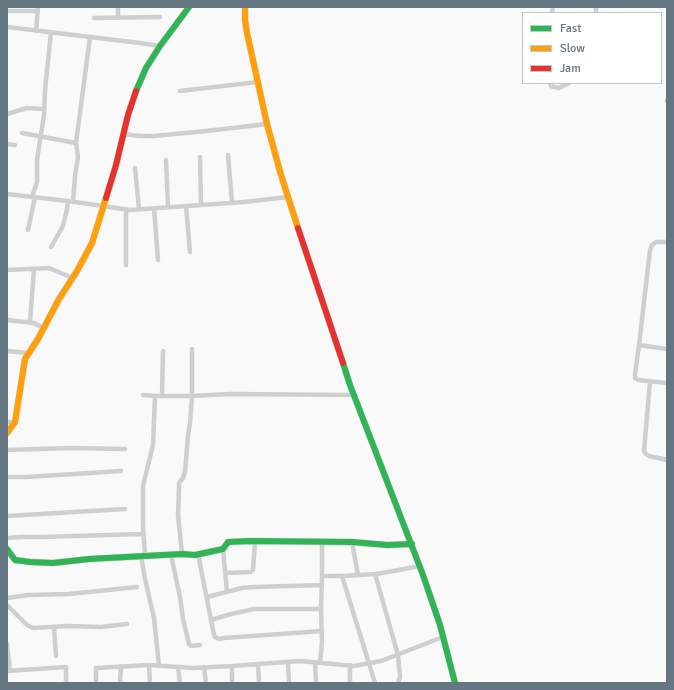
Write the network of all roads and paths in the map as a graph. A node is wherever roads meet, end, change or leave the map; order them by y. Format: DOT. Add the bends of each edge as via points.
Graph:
graph roads {
  1 [pos="118,7"];
  2 [pos="189,7"];
  3 [pos="245,7"];
  4 [pos="38,9"];
  5 [pos="7,11"];
  6 [pos="160,17"];
  7 [pos="94,18"];
  8 [pos="118,18"];
  9 [pos="7,27"];
  10 [pos="36,31"];
  11 [pos="51,32"];
  12 [pos="90,37"];
  13 [pos="160,46"];
  14 [pos="258,82"];
  15 [pos="550,84"];
  16 [pos="567,84"];
  17 [pos="180,91"];
  18 [pos="44,109"];
  19 [pos="7,114"];
  20 [pos="267,124"];
  21 [pos="22,133"];
  22 [pos="124,134"];
  23 [pos="41,137"];
  24 [pos="76,143"];
  25 [pos="7,144"];
  26 [pos="15,144"];
  27 [pos="228,155"];
  28 [pos="200,157"];
  29 [pos="166,160"];
  30 [pos="135,168"];
  31 [pos="7,194"];
  32 [pos="33,197"];
  33 [pos="288,197"];
  34 [pos="71,201"];
  35 [pos="232,203"];
  36 [pos="201,205"];
  37 [pos="104,206"];
  38 [pos="186,206"];
  39 [pos="168,207"];
  40 [pos="154,208"];
  41 [pos="126,209"];
  42 [pos="140,209"];
  43 [pos="28,230"];
  44 [pos="667,242"];
  45 [pos="51,247"];
  46 [pos="190,252"];
  47 [pos="158,260"];
  48 [pos="126,265"];
  49 [pos="34,269"];
  50 [pos="7,270"];
  51 [pos="73,278"];
  52 [pos="7,320"];
  53 [pos="30,322"];
  54 [pos="43,328"];
  55 [pos="639,346"];
  56 [pos="192,349"];
  57 [pos="667,349"];
  58 [pos="7,351"];
  59 [pos="163,351"];
  60 [pos="29,353"];
  61 [pos="650,381"];
  62 [pos="667,383"];
  63 [pos="143,395"];
  64 [pos="354,395"];
  65 [pos="155,396"];
  66 [pos="162,396"];
  67 [pos="192,396"];
  68 [pos="7,422"];
  69 [pos="15,422"];
  70 [pos="7,433"];
  71 [pos="125,449"];
  72 [pos="7,450"];
  73 [pos="667,460"];
  74 [pos="121,471"];
  75 [pos="7,477"];
  76 [pos="125,509"];
  77 [pos="7,516"];
  78 [pos="143,534"];
  79 [pos="7,538"];
  80 [pos="255,541"];
  81 [pos="322,542"];
  82 [pos="352,542"];
  83 [pos="412,544"];
  84 [pos="7,548"];
  85 [pos="223,549"];
  86 [pos="182,554"];
  87 [pos="198,554"];
  88 [pos="171,555"];
  89 [pos="143,556"];
  90 [pos="420,566"];
  91 [pos="226,573"];
  92 [pos="375,574"];
  93 [pos="358,575"];
  94 [pos="322,576"];
  95 [pos="342,576"];
  96 [pos="322,585"];
  97 [pos="137,587"];
  98 [pos="227,592"];
  99 [pos="207,597"];
  100 [pos="7,598"];
  101 [pos="7,605"];
  102 [pos="321,609"];
  103 [pos="211,620"];
  104 [pos="128,624"];
  105 [pos="54,627"];
  106 [pos="322,631"];
  107 [pos="443,637"];
  108 [pos="7,644"];
  109 [pos="200,645"];
  110 [pos="398,655"];
  111 [pos="56,656"];
  112 [pos="288,662"];
  113 [pos="318,662"];
  114 [pos="369,663"];
  115 [pos="258,665"];
  116 [pos="350,665"];
  117 [pos="121,666"];
  118 [pos="150,666"];
  119 [pos="159,666"];
  120 [pos="232,666"];
  121 [pos="178,667"];
  122 [pos="204,667"];
  123 [pos="9,671"];
  124 [pos="400,677"];
  125 [pos="66,683"];
  126 [pos="96,683"];
  127 [pos="120,683"];
  128 [pos="150,683"];
  129 [pos="180,683"];
  130 [pos="206,683"];
  131 [pos="232,683"];
  132 [pos="259,683"];
  133 [pos="289,683"];
  134 [pos="316,683"];
  135 [pos="350,683"];
  136 [pos="376,683"];
  137 [pos="398,683"];
  138 [pos="402,683"];
  139 [pos="455,683"];
  1 -- 8 [label="street"];
  2 -- 13 [label="street"];
  3 -- 14 [label="street" via="246,26"];
  4 -- 5 [label="street"];
  4 -- 10 [label="street"];
  6 -- 8 [label="street"];
  7 -- 8 [label="street"];
  9 -- 10 [label="street"];
  10 -- 11 [label="street"];
  11 -- 12 [label="street"];
  11 -- 18 [label="street"];
  12 -- 13 [label="street"];
  12 -- 24 [label="street"];
  13 -- 22 [label="street" via="137,88"];
  14 -- 17 [label="street"];
  14 -- 20 [label="street"];
  15 -- 16 [label="street" via="559,88"];
  18 -- 19 [label="street" via="27,108"];
  18 -- 23 [label="street"];
  20 -- 22 [label="street" via="154,136"];
  20 -- 33 [label="street"];
  21 -- 23 [label="street"];
  22 -- 37 [label="street"];
  23 -- 24 [label="street"];
  23 -- 32 [label="street"];
  24 -- 34 [label="street" via="78,157"];
  25 -- 26 [label="street"];
  27 -- 35 [label="street"];
  28 -- 36 [label="street"];
  29 -- 39 [label="street"];
  30 -- 42 [label="street"];
  31 -- 32 [label="street"];
  32 -- 34 [label="street"];
  32 -- 43 [label="street"];
  33 -- 35 [label="street"];
  33 -- 64 [label="street"];
  34 -- 37 [label="street"];
  34 -- 45 [label="street" via="63,226"];
  35 -- 36 [label="street"];
  36 -- 38 [label="street"];
  37 -- 41 [label="street"];
  37 -- 51 [label="street" via="92,243"];
  38 -- 39 [label="street"];
  38 -- 46 [label="street"];
  39 -- 40 [label="street"];
  40 -- 42 [label="street"];
  40 -- 47 [label="street"];
  41 -- 42 [label="street"];
  41 -- 48 [label="street"];
  44 -- 55 [label="street" via="656,242 650,250"];
  49 -- 50 [label="street"];
  49 -- 51 [label="street" via="49,268"];
  49 -- 53 [label="street"];
  51 -- 54 [label="street" via="58,299"];
  52 -- 53 [label="street"];
  53 -- 54 [label="street"];
  54 -- 60 [label="street"];
  55 -- 57 [label="street"];
  55 -- 61 [label="street" via="636,378"];
  56 -- 67 [label="street"];
  58 -- 60 [label="street"];
  59 -- 66 [label="street"];
  60 -- 69 [label="street" via="25,359"];
  61 -- 62 [label="street"];
  61 -- 73 [label="street" via="644,451 646,454"];
  63 -- 65 [label="street"];
  64 -- 67 [label="street"];
  64 -- 83 [label="street"];
  65 -- 66 [label="street"];
  65 -- 78 [label="street" via="153,445 143,486"];
  66 -- 67 [label="street"];
  67 -- 86 [label="street" via="185,472 179,483 178,515"];
  68 -- 69 [label="street"];
  69 -- 70 [label="street"];
  71 -- 72 [label="street"];
  74 -- 75 [label="street"];
  76 -- 77 [label="street"];
  78 -- 79 [label="street"];
  78 -- 89 [label="street"];
  80 -- 81 [label="street"];
  80 -- 85 [label="street" via="228,542"];
  80 -- 91 [label="street" via="253,570"];
  81 -- 82 [label="street"];
  81 -- 94 [label="street"];
  82 -- 83 [label="street"];
  82 -- 93 [label="street"];
  83 -- 90 [label="street"];
  84 -- 89 [label="street" via="15,560 30,562 53,563"];
  85 -- 87 [label="street"];
  85 -- 91 [label="street"];
  86 -- 87 [label="street"];
  86 -- 88 [label="street"];
  87 -- 99 [label="street"];
  88 -- 89 [label="street"];
  88 -- 109 [label="street" via="189,644"];
  89 -- 119 [label="street"];
  90 -- 92 [label="street"];
  90 -- 107 [label="street"];
  91 -- 98 [label="street"];
  92 -- 93 [label="street"];
  92 -- 110 [label="street"];
  93 -- 95 [label="street"];
  94 -- 95 [label="street"];
  94 -- 96 [label="street"];
  95 -- 114 [label="street"];
  96 -- 98 [label="street" via="254,587"];
  96 -- 102 [label="street"];
  97 -- 100 [label="street"];
  98 -- 99 [label="street"];
  99 -- 103 [label="street"];
  101 -- 105 [label="street" via="29,627"];
  102 -- 103 [label="street" via="254,609"];
  102 -- 106 [label="street"];
  103 -- 106 [label="street" via="215,638"];
  104 -- 105 [label="street"];
  105 -- 111 [label="street"];
  106 -- 113 [label="street"];
  107 -- 110 [label="street"];
  107 -- 139 [label="street"];
  108 -- 123 [label="street"];
  110 -- 114 [label="street"];
  110 -- 124 [label="street"];
  112 -- 113 [label="street"];
  112 -- 115 [label="street"];
  112 -- 133 [label="street"];
  113 -- 116 [label="street"];
  113 -- 134 [label="street"];
  114 -- 116 [label="street"];
  114 -- 136 [label="street"];
  115 -- 120 [label="street"];
  115 -- 132 [label="street"];
  116 -- 135 [label="street"];
  117 -- 118 [label="street"];
  117 -- 126 [label="street" via="96,668"];
  117 -- 127 [label="street"];
  118 -- 119 [label="street"];
  118 -- 128 [label="street"];
  119 -- 121 [label="street"];
  120 -- 122 [label="street"];
  120 -- 131 [label="street"];
  121 -- 122 [label="street"];
  121 -- 129 [label="street"];
  122 -- 130 [label="street"];
  123 -- 125 [label="street" via="66,667"];
  124 -- 137 [label="street"];
  124 -- 138 [label="street"];
}
